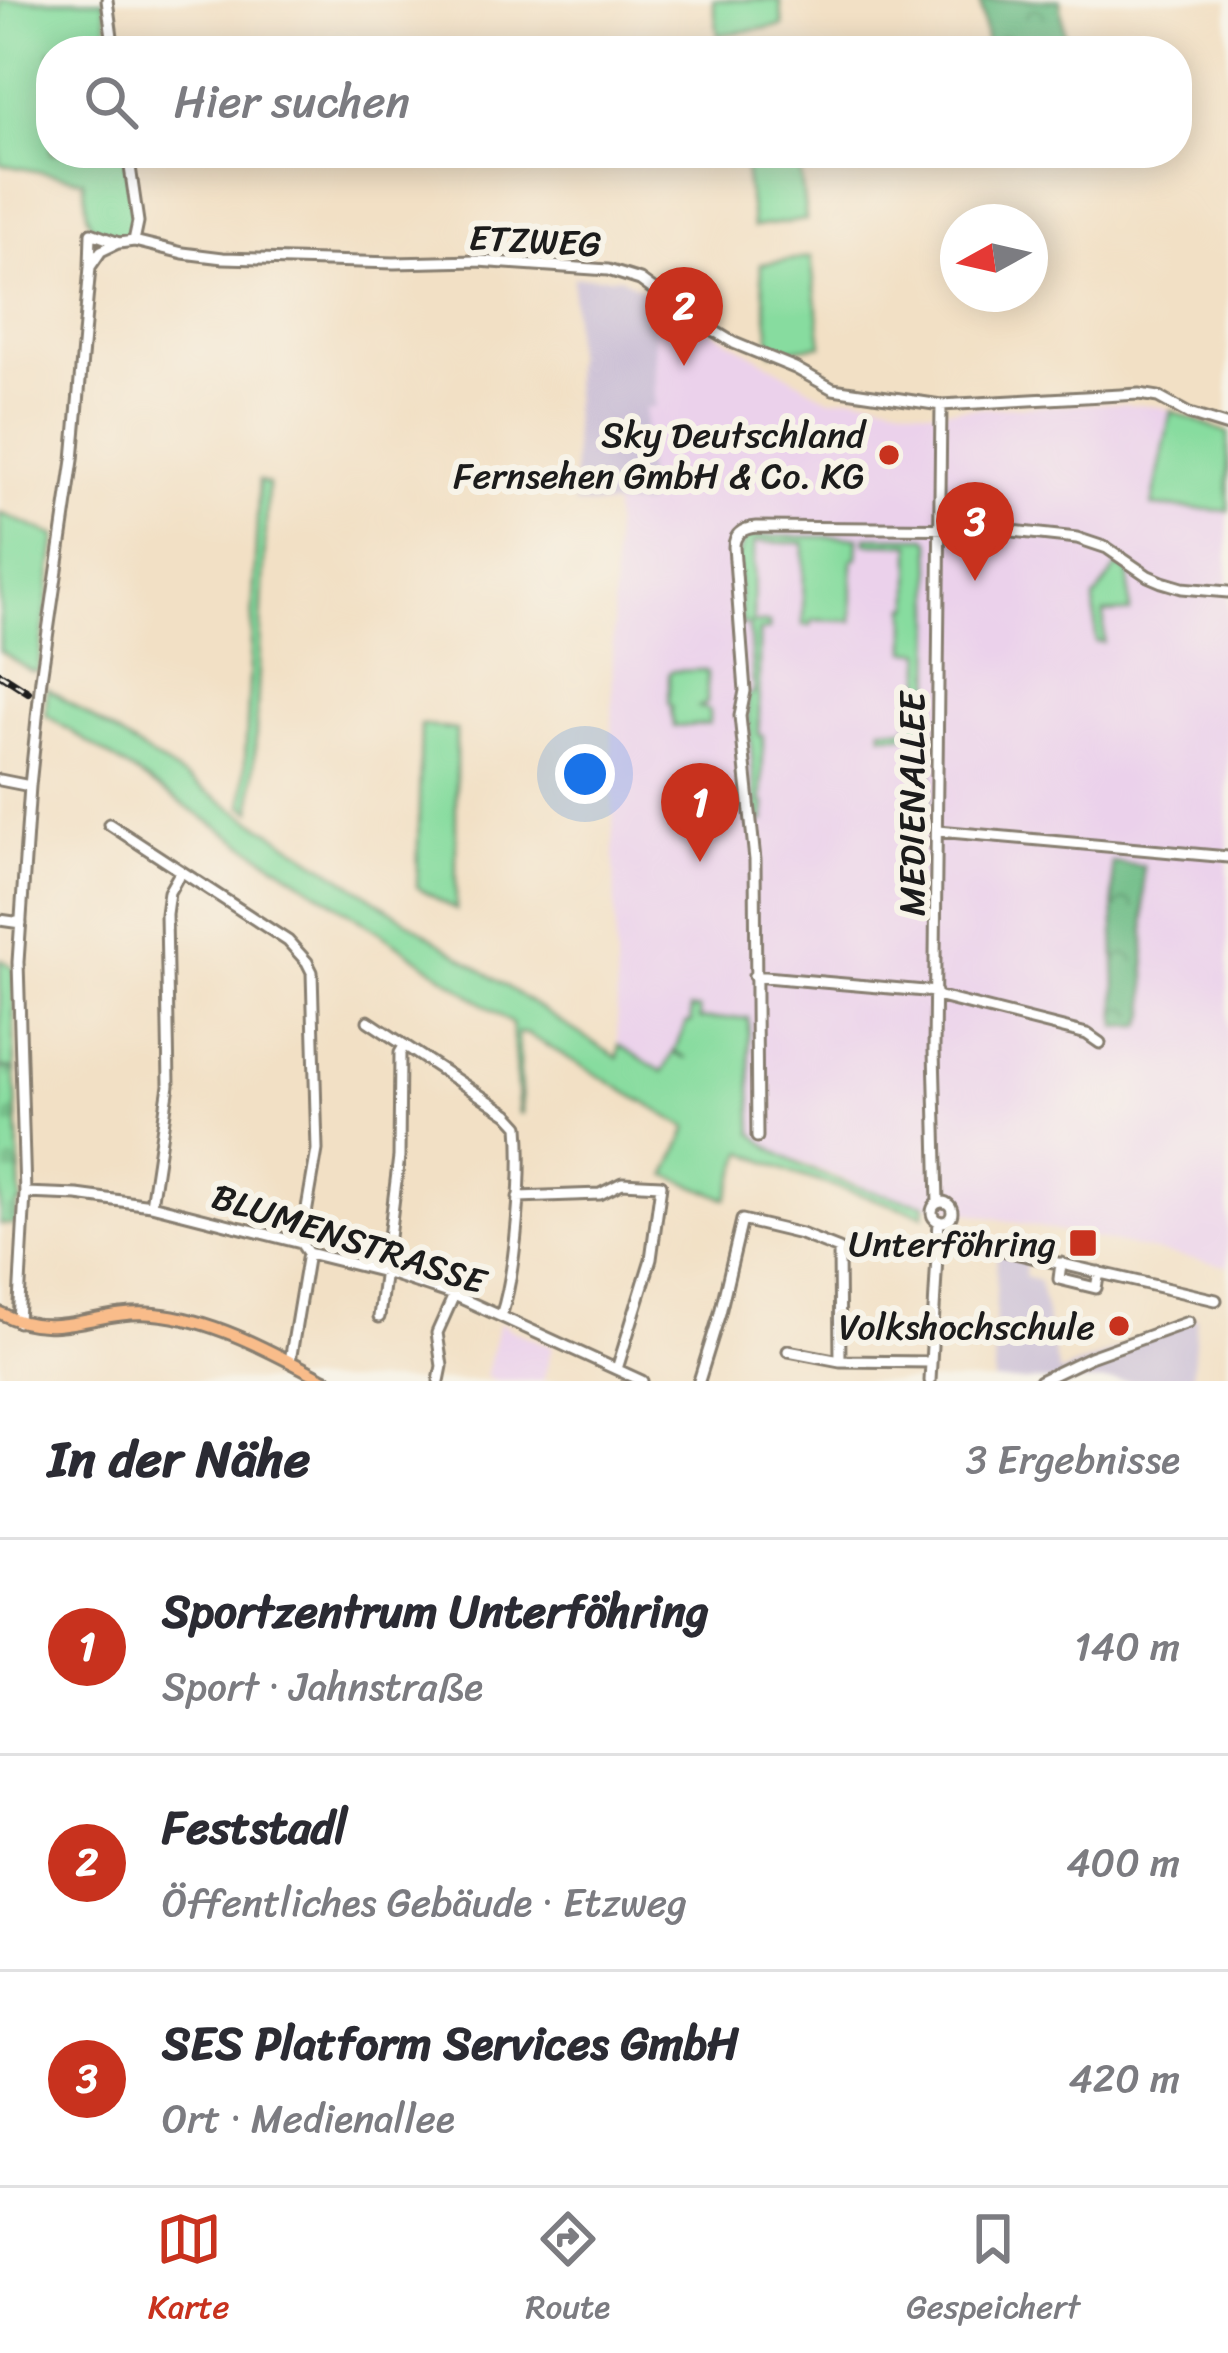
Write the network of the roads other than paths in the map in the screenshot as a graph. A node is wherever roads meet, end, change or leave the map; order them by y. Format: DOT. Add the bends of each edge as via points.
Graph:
graph roads {
  1 [pos="107,0"];
  2 [pos="112,36"];
  3 [pos="130,168"];
  4 [pos="134,241"];
  5 [pos="119,243"];
  6 [pos="90,268"];
  7 [pos="941,405"];
  8 [pos="1228,426"];
  9 [pos="939,528"];
  10 [pos="1228,592"];
  11 [pos="0,780"];
  12 [pos="30,786"];
  13 [pos="109,824"];
  14 [pos="938,832"];
  15 [pos="1228,857"];
  16 [pos="181,872"];
  17 [pos="0,920"];
  18 [pos="21,923"];
  19 [pos="754,976"];
  20 [pos="936,994"];
  21 [pos="368,1021"];
  22 [pos="1100,1043"];
  23 [pos="404,1046"];
  24 [pos="757,1137"];
  25 [pos="25,1193"];
  26 [pos="518,1197"];
  27 [pos="151,1205"];
  28 [pos="938,1235"];
  29 [pos="304,1248"];
  30 [pos="1061,1263"];
  31 [pos="386,1272"];
  32 [pos="1099,1272"];
  33 [pos="454,1295"];
  34 [pos="1216,1300"];
  35 [pos="0,1313"];
  36 [pos="500,1316"];
  37 [pos="379,1317"];
  38 [pos="17,1322"];
  39 [pos="1187,1322"];
  40 [pos="788,1351"];
  41 [pos="840,1360"];
  42 [pos="290,1361"];
  43 [pos="931,1362"];
  44 [pos="616,1369"];
  45 [pos="327,1381"];
  46 [pos="440,1381"];
  47 [pos="642,1381"];
  48 [pos="699,1381"];
  49 [pos="931,1381"];
  50 [pos="1040,1381"];
  1 -- 2 [label="street"];
  3 -- 4 [label="street"];
  4 -- 5 [label="street, ETZWEG"];
  4 -- 7 [label="street, ETZWEG" via="223,257 608,270 640,280 734,343 832,389"];
  5 -- 6 [label="street" via="100,251"];
  5 -- 6 [label="street, ETZWEG" via="91,233"];
  6 -- 12 [label="street"];
  7 -- 8 [label="street, ETZWEG" via="1139,394"];
  7 -- 9 [label="street, MEDIENALLEE"];
  9 -- 10 [label="street" via="1077,538 1162,582"];
  9 -- 14 [label="street, MEDIENALLEE"];
  9 -- 19 [label="street" via="739,533"];
  11 -- 12 [label="street"];
  12 -- 18 [label="street"];
  13 -- 16 [label="street"];
  14 -- 15 [label="street"];
  14 -- 20 [label="street, MEDIENALLEE"];
  16 -- 27 [label="street" via="166,914 169,1085"];
  16 -- 29 [label="street" via="289,942 312,972 316,1150"];
  17 -- 18 [label="street"];
  18 -- 25 [label="street"];
  19 -- 20 [label="street"];
  19 -- 24 [label="street"];
  20 -- 22 [label="street"];
  20 -- 28 [label="street, MEDIENALLEE" via="938,1203 952,1211 939,1221"];
  21 -- 23 [label="street"];
  23 -- 26 [label="street" via="515,1120"];
  23 -- 31 [label="street"];
  25 -- 27 [label="street, BLUMENSTRASSE"];
  25 -- 38 [label="street"];
  26 -- 36 [label="street"];
  26 -- 44 [label="street" via="661,1185 651,1259"];
  27 -- 29 [label="street, BLUMENSTRASSE"];
  28 -- 30 [label="street"];
  28 -- 43 [label="street"];
  29 -- 31 [label="street, BLUMENSTRASSE"];
  29 -- 42 [label="street"];
  30 -- 32 [label="street"];
  30 -- 32 [label="street" via="1059,1280 1088,1287 1096,1288"];
  31 -- 33 [label="street, BLUMENSTRASSE"];
  31 -- 37 [label="street"];
  32 -- 34 [label="street"];
  33 -- 36 [label="street, BLUMENSTRASSE"];
  33 -- 46 [label="street" via="437,1333"];
  35 -- 38 [label="main road"];
  36 -- 44 [label="street, BLUMENSTRASSE"];
  38 -- 42 [label="main road" via="49,1328 171,1316"];
  39 -- 50 [label="street"];
  40 -- 41 [label="street"];
  41 -- 43 [label="street"];
  41 -- 48 [label="street" via="839,1249 742,1220"];
  42 -- 45 [label="main road"];
  43 -- 49 [label="street"];
  44 -- 47 [label="street, BLUMENSTRASSE"];
}
